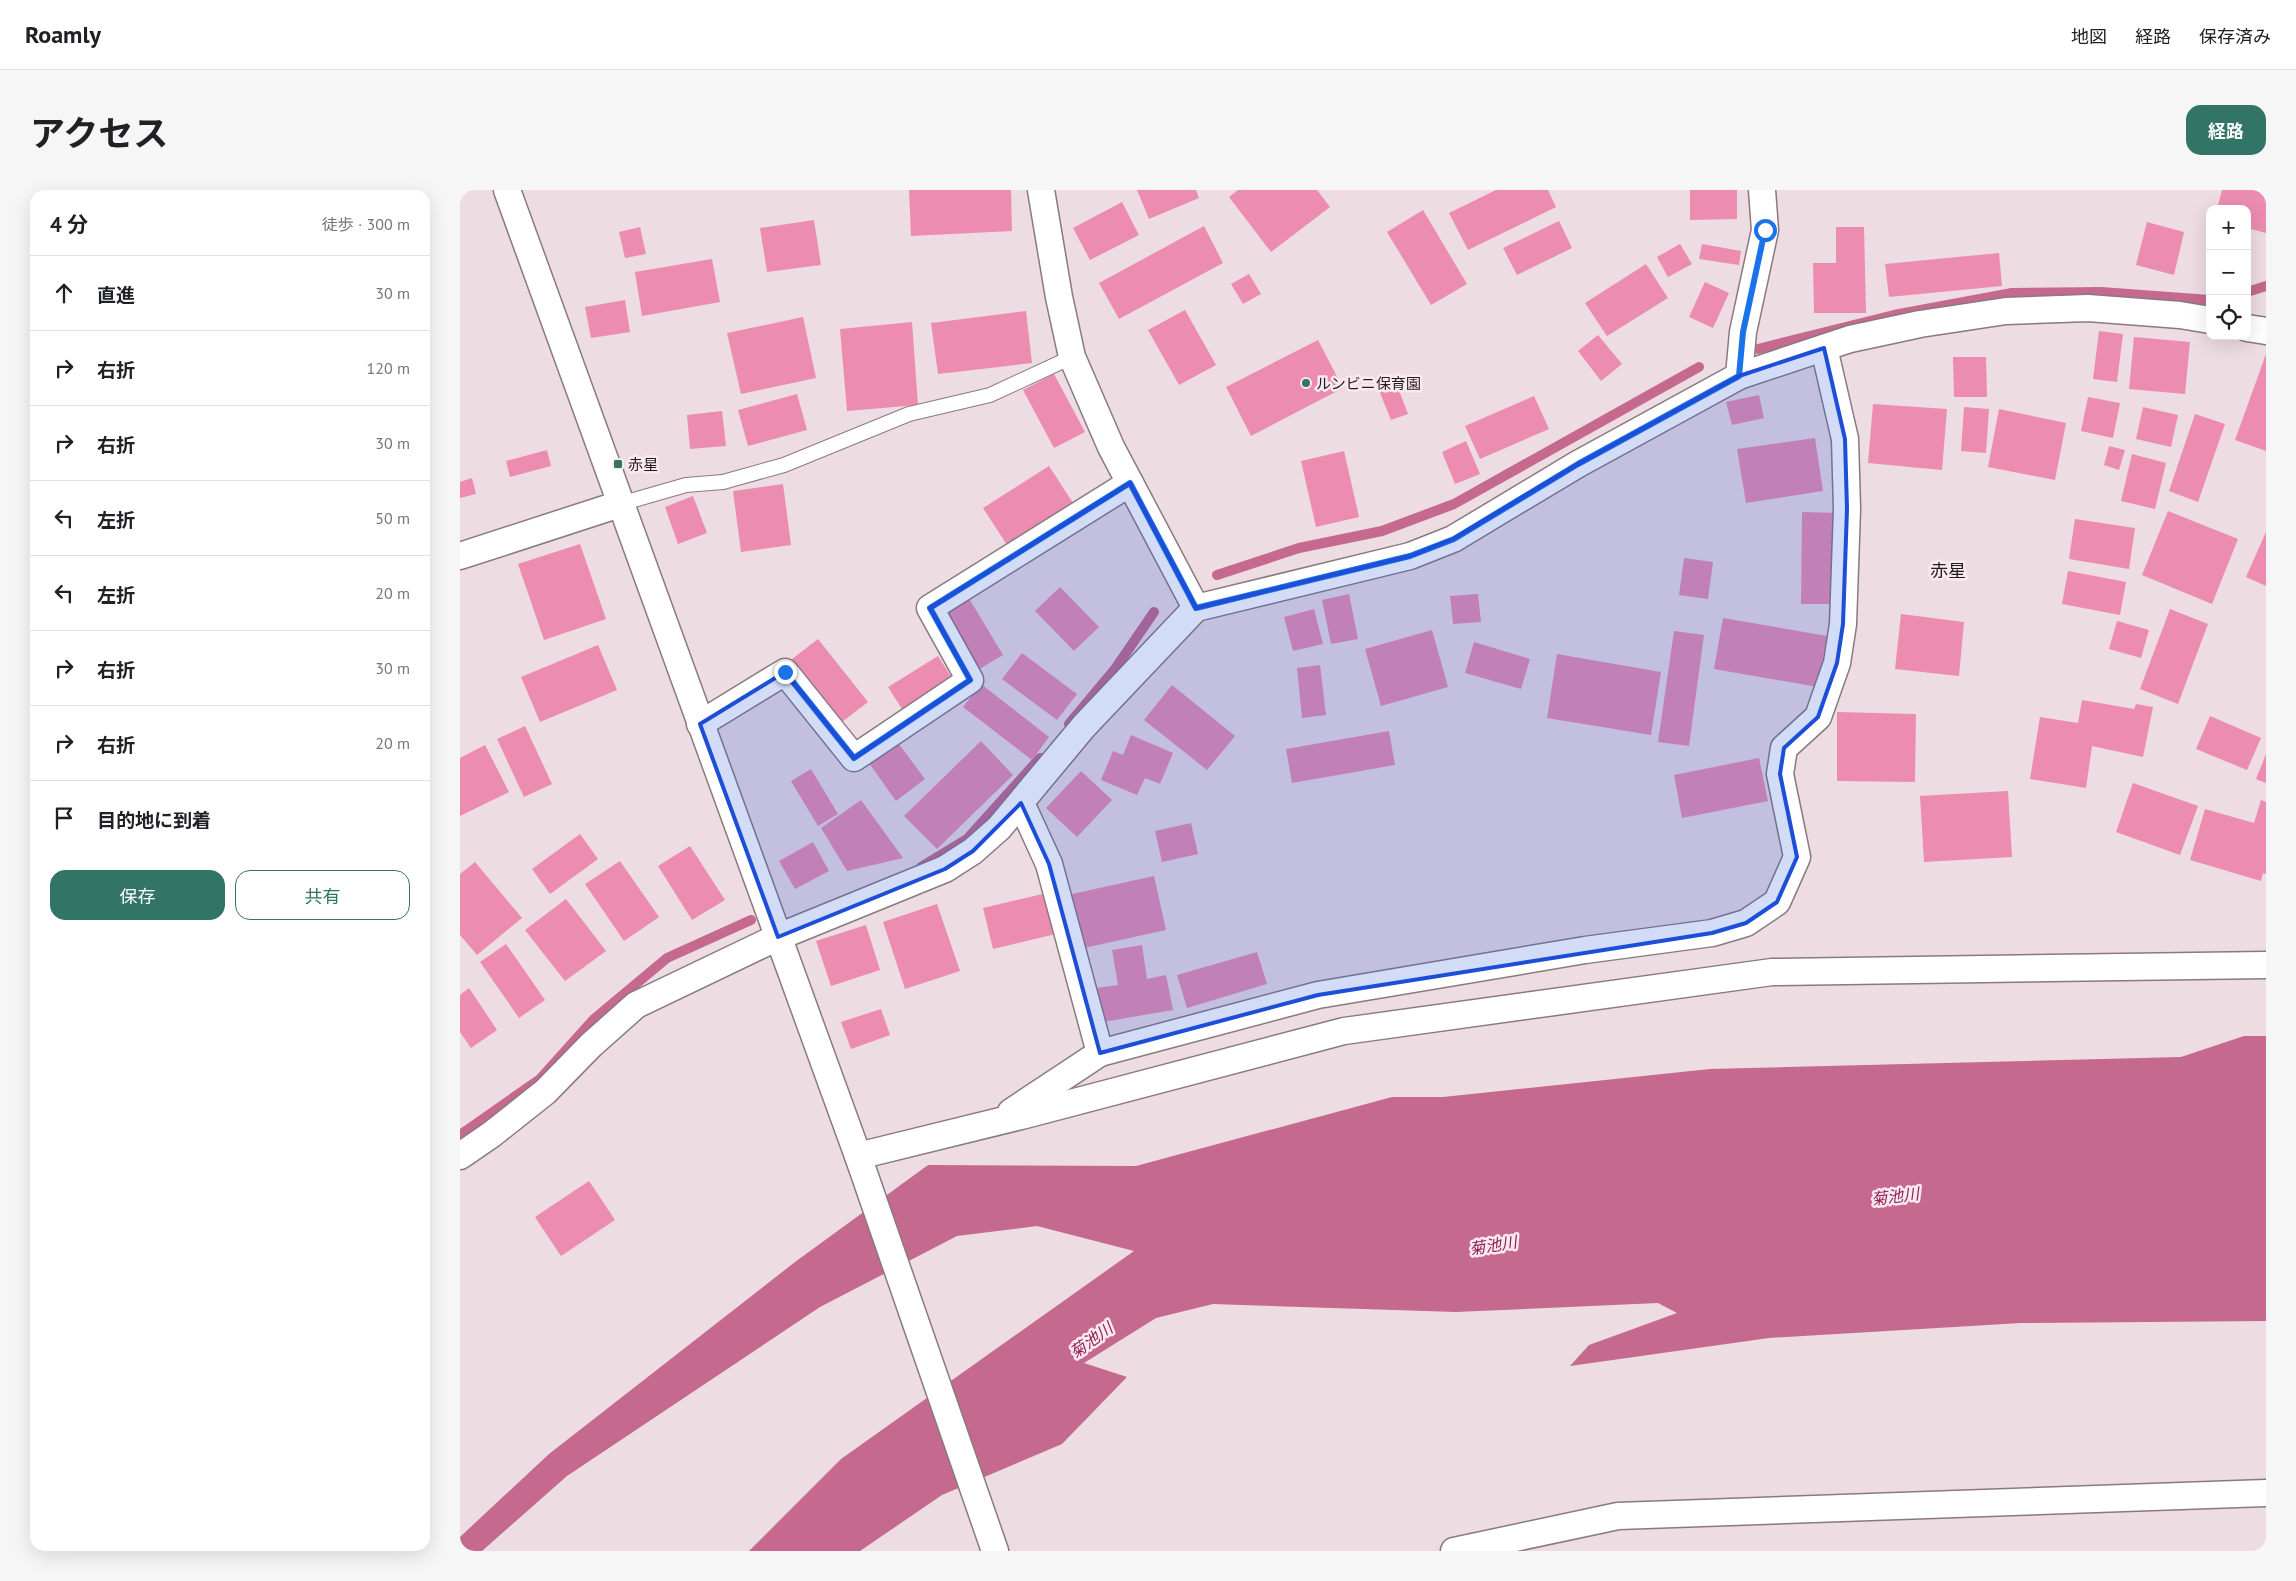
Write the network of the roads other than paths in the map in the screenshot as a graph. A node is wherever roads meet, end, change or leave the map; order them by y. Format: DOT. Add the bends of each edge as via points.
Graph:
graph roads {
  1 [pos="507,190"];
  2 [pos="1041,190"];
  3 [pos="1762,190"];
  4 [pos="2206,319"];
  5 [pos="2251,329"];
  6 [pos="2266,331"];
  7 [pos="1824,348"];
  8 [pos="1072,357"];
  9 [pos="1739,376"];
  10 [pos="1130,483"];
  11 [pos="620,504"];
  12 [pos="460,556"];
  13 [pos="1196,608"];
  14 [pos="700,724"];
  15 [pos="1021,803"];
  16 [pos="778,937"];
  17 [pos="2266,965"];
  18 [pos="1100,1053"];
  19 [pos="996,1123"];
  20 [pos="460,1156"];
  21 [pos="858,1156"];
  22 [pos="2266,1493"];
  23 [pos="995,1551"];
  24 [pos="1454,1551"];
  1 -- 11 [label="street"];
  2 -- 8 [label="street"];
  3 -- 9 [label="street" via="1765,230 1743,332"];
  4 -- 7 [label="street" via="2088,308 2006,311 1920,324"];
  5 -- 6 [label="street"];
  7 -- 9 [label="street"];
  7 -- 18 [label="street" via="1845,439 1847,509 1843,624 1837,663 1818,717 1784,748 1780,774 1797,856 1776,902 1746,923 1712,933 1585,950 1318,995"];
  8 -- 10 [label="street"];
  8 -- 11 [label="lane" via="990,395 909,414 784,465 723,482 686,485"];
  9 -- 13 [label="street" via="1578,464 1454,539 1410,556"];
  10 -- 13 [label="street"];
  10 -- 14 [label="street" via="930,608 970,680 854,758 785,672"];
  11 -- 12 [label="street"];
  11 -- 14 [label="street"];
  13 -- 15 [label="street" via="1084,726"];
  14 -- 16 [label="street"];
  15 -- 16 [label="street" via="1000,828 944,870"];
  15 -- 18 [label="street" via="1049,864"];
  16 -- 20 [label="street" via="636,1006 591,1045 545,1092"];
  16 -- 21 [label="street"];
  17 -- 19 [label="street" via="1772,972 1344,1031"];
  18 -- 19 [label="street"];
  19 -- 21 [label="street"];
  21 -- 23 [label="street"];
  22 -- 24 [label="street" via="1618,1516"];
}
